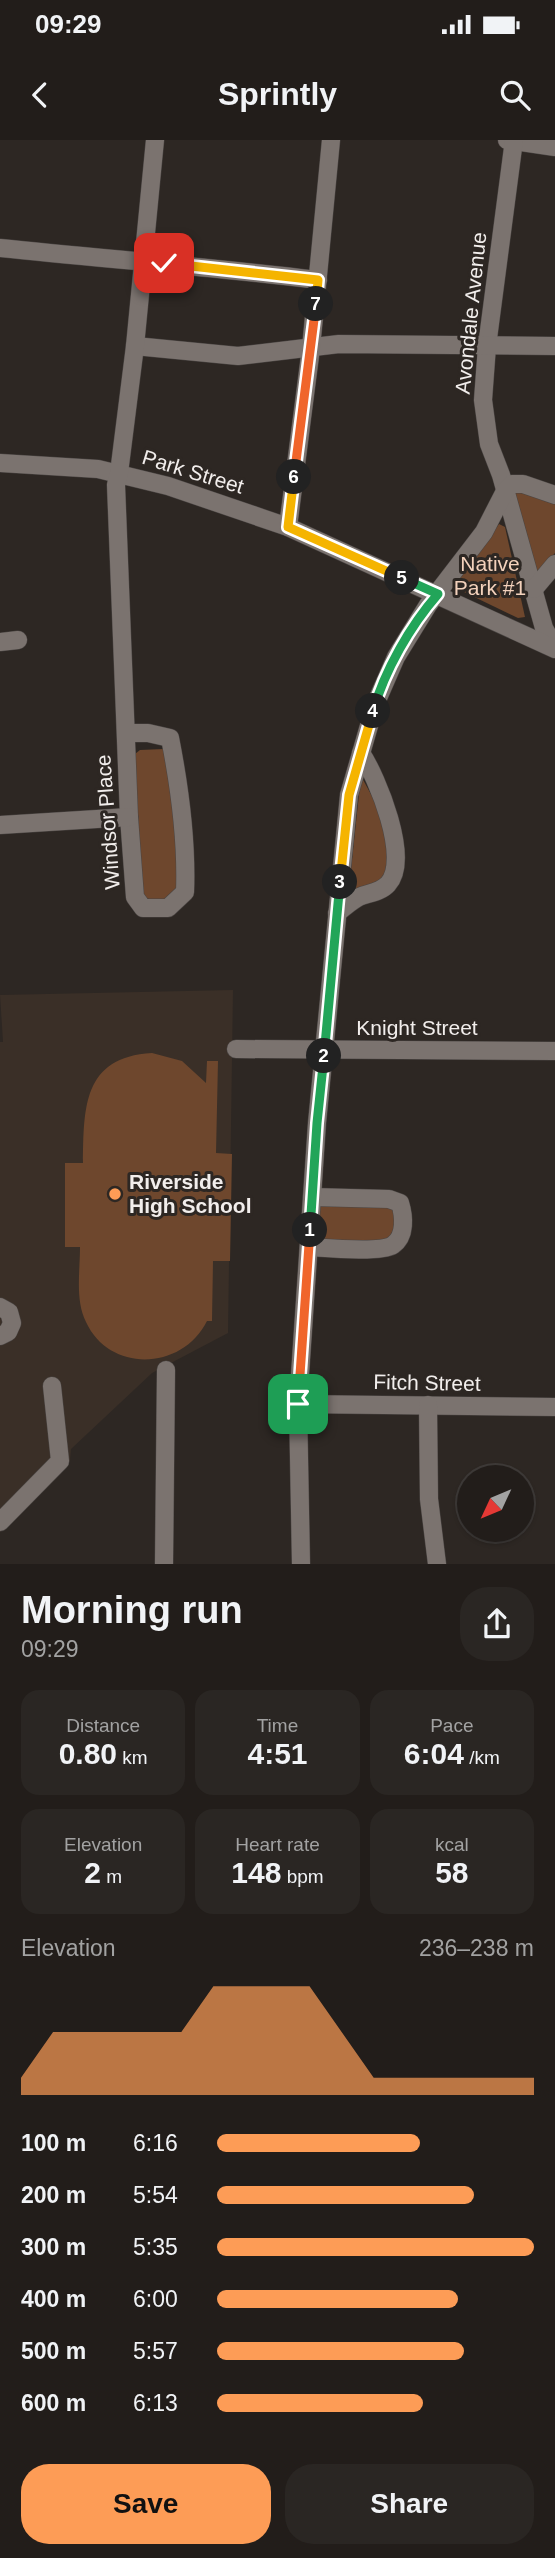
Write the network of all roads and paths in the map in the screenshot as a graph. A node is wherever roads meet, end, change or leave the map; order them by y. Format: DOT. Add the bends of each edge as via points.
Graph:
graph roads {
  1 [pos="155,140"];
  2 [pos="331,140"];
  3 [pos="507,140"];
  4 [pos="514,140"];
  5 [pos="555,147"];
  6 [pos="0,248"];
  7 [pos="142,262"];
  8 [pos="318,280"];
  9 [pos="135,346"];
  10 [pos="487,346"];
  11 [pos="555,346"];
  12 [pos="311,348"];
  13 [pos="0,463"];
  14 [pos="119,473"];
  15 [pos="505,491"];
  16 [pos="555,495"];
  17 [pos="288,527"];
  18 [pos="555,564"];
  19 [pos="534,589"];
  20 [pos="438,594"];
  21 [pos="555,648"];
  22 [pos="125,733"];
  23 [pos="361,753"];
  24 [pos="129,817"];
  25 [pos="0,825"];
  26 [pos="337,913"];
  27 [pos="236,1049"];
  28 [pos="325,1049"];
  29 [pos="555,1051"];
  30 [pos="312,1197"];
  31 [pos="309,1247"];
  32 [pos="0,1307"];
  33 [pos="0,1336"];
  34 [pos="166,1370"];
  35 [pos="52,1386"];
  36 [pos="298,1404"];
  37 [pos="428,1405"];
  38 [pos="555,1407"];
  39 [pos="0,1522"];
  40 [pos="164,1564"];
  41 [pos="301,1564"];
  42 [pos="437,1564"];
  1 -- 7 [label="street, Windsor Place"];
  2 -- 8 [label="street"];
  3 -- 4 [label="street"];
  4 -- 5 [label="street"];
  4 -- 10 [label="street, Avondale Avenue"];
  6 -- 7 [label="street"];
  7 -- 8 [label="street"];
  7 -- 9 [label="street, Windsor Place"];
  8 -- 12 [label="street"];
  9 -- 12 [label="street" via="238,356"];
  9 -- 14 [label="street, Windsor Place"];
  10 -- 11 [label="street"];
  10 -- 12 [label="street" via="339,344"];
  10 -- 15 [label="street, Avondale Avenue" via="485,426"];
  12 -- 17 [label="street"];
  13 -- 14 [label="street, Park Street"];
  14 -- 17 [label="street, Park Street"];
  14 -- 22 [label="street, Windsor Place"];
  15 -- 16 [label="street" via="512,484 523,484"];
  15 -- 19 [label="street, Avondale Avenue"];
  15 -- 20 [label="street" via="484,532"];
  17 -- 20 [label="street, Park Street"];
  18 -- 19 [label="street"];
  19 -- 21 [label="street, Avondale Avenue" via="544,628"];
  20 -- 21 [label="street, Park Street"];
  20 -- 23 [label="street" via="396,657"];
  22 -- 24 [label="street, Windsor Place"];
  22 -- 24 [label="street, Windsor Place" via="170,738 182,801 186,868 185,892 168,908 143,908 135,897"];
  23 -- 26 [label="street" via="349,795"];
  23 -- 26 [label="street" via="372,769 398,859 387,885"];
  24 -- 25 [label="street"];
  26 -- 28 [label="street"];
  27 -- 28 [label="street, Knight Street"];
  28 -- 29 [label="street, Knight Street"];
  28 -- 30 [label="street"];
  30 -- 31 [label="street"];
  30 -- 31 [label="street" via="389,1199 400,1203 404,1216 394,1245 381,1249"];
  31 -- 36 [label="street"];
  32 -- 33 [label="street" via="9,1312 12,1323"];
  34 -- 40 [label="street"];
  35 -- 39 [label="street" via="60,1461"];
  36 -- 37 [label="street, Fitch Street"];
  36 -- 41 [label="street"];
  37 -- 38 [label="street, Fitch Street"];
  37 -- 42 [label="street" via="429,1499"];
}
